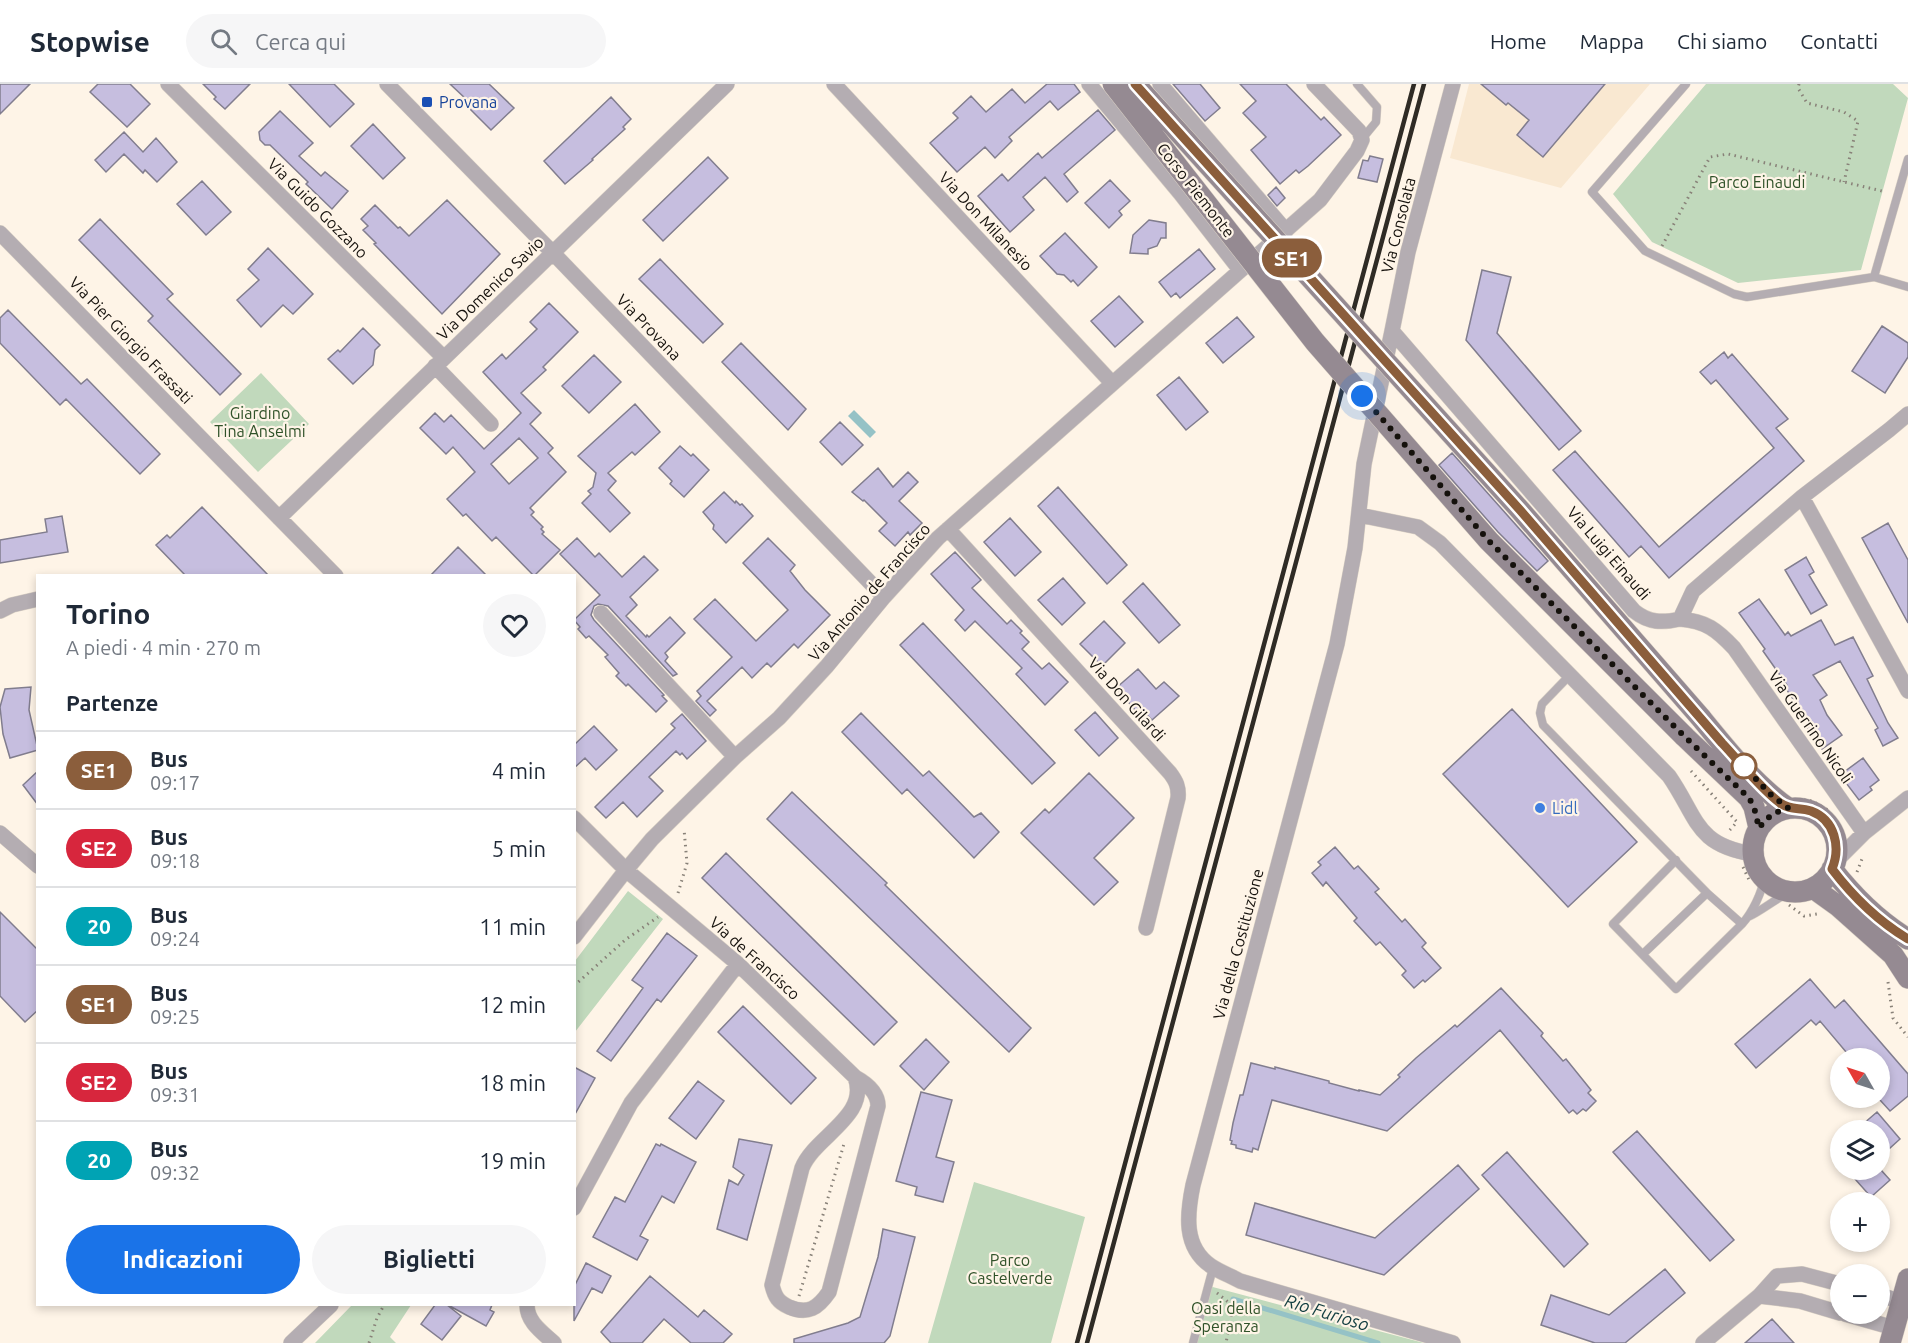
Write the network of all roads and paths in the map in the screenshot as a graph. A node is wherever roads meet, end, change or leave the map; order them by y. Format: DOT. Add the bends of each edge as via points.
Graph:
graph roads {
  1 [pos="168,84"];
  2 [pos="387,84"];
  3 [pos="727,84"];
  4 [pos="834,84"];
  5 [pos="1089,84"];
  6 [pos="1113,84"];
  7 [pos="1135,84"];
  8 [pos="1160,84"];
  9 [pos="1314,84"];
  10 [pos="1358,84"];
  11 [pos="1453,84"];
  12 [pos="1686,84"];
  13 [pos="1799,84"];
  14 [pos="1362,140"];
  15 [pos="1908,159"];
  16 [pos="1844,182"];
  17 [pos="1898,195"];
  18 [pos="1286,231"];
  19 [pos="0,233"];
  20 [pos="553,253"];
  21 [pos="1657,258"];
  22 [pos="1240,270"];
  23 [pos="1874,277"];
  24 [pos="1908,287"];
  25 [pos="1392,331"];
  26 [pos="439,362"];
  27 [pos="1383,376"];
  28 [pos="1112,383"];
  29 [pos="1908,414"];
  30 [pos="491,424"];
  31 [pos="1802,496"];
  32 [pos="1359,515"];
  33 [pos="279,518"];
  34 [pos="948,529"];
  35 [pos="334,574"];
  36 [pos="884,597"];
  37 [pos="36,599"];
  38 [pos="0,611"];
  39 [pos="601,613"];
  40 [pos="1680,620"];
  41 [pos="1570,675"];
  42 [pos="1908,690"];
  43 [pos="735,757"];
  44 [pos="1690,770"];
  45 [pos="1908,798"];
  46 [pos="1788,808"];
  47 [pos="576,820"];
  48 [pos="1759,828"];
  49 [pos="0,833"];
  50 [pos="1864,833"];
  51 [pos="1717,844"];
  52 [pos="1747,858"];
  53 [pos="1676,860"];
  54 [pos="36,864"];
  55 [pos="1834,865"];
  56 [pos="626,870"];
  57 [pos="1757,882"];
  58 [pos="1813,888"];
  59 [pos="1707,893"];
  60 [pos="1788,898"];
  61 [pos="1823,914"];
  62 [pos="1748,917"];
  63 [pos="1742,924"];
  64 [pos="1146,928"];
  65 [pos="576,934"];
  66 [pos="1908,939"];
  67 [pos="1643,954"];
  68 [pos="738,964"];
  69 [pos="1898,977"];
  70 [pos="1908,1037"];
  71 [pos="855,1077"];
  72 [pos="845,1141"];
  73 [pos="576,1204"];
  74 [pos="1213,1268"];
  75 [pos="1908,1279"];
  76 [pos="1830,1281"];
  77 [pos="1209,1286"];
  78 [pos="1759,1296"];
  79 [pos="1890,1298"];
  80 [pos="1902,1302"];
  81 [pos="330,1306"];
  82 [pos="383,1306"];
  83 [pos="527,1306"];
  84 [pos="1830,1309"];
  85 [pos="795,1310"];
  86 [pos="1866,1324"];
  87 [pos="1892,1336"];
  88 [pos="291,1343"];
  89 [pos="369,1343"];
  90 [pos="554,1343"];
  91 [pos="1194,1343"];
  92 [pos="1226,1343"];
  93 [pos="1453,1343"];
  94 [pos="1703,1343"];
  1 -- 26 [label="street, Via Guido Gozzano"];
  2 -- 20 [label="street, Via Provana"];
  3 -- 20 [label="street, Via Domenico Savio"];
  4 -- 28 [label="street, Via Don Milanesio"];
  5 -- 22 [label="street, Corso Piemonte"];
  6 -- 48 [label="main road, Corso Piemonte, bridge" via="1338,369 1489,541 1749,798"];
  7 -- 46 [label="main road, Corso Piemonte, bridge" via="1520,510 1722,743"];
  8 -- 18 [label="street"];
  9 -- 14 [label="street"];
  10 -- 14 [label="lane" via="1377,107 1376,122"];
  11 -- 25 [label="street, Via Consolata" via="1408,252"];
  12 -- 21 [label="lane" via="1592,192 1645,251"];
  13 -- 16 [label="path" via="1807,103 1844,112 1858,121"];
  14 -- 18 [label="street, Via Antonio de Francisco" via="1331,188"];
  15 -- 17 [label="lane"];
  16 -- 17 [label="path"];
  16 -- 21 [label="path" via="1728,154 1710,157"];
  17 -- 23 [label="lane"];
  18 -- 22 [label="street, Via Antonio de Francisco"];
  19 -- 33 [label="street, Via Pier Giorgio Frassati"];
  20 -- 26 [label="street, Via Domenico Savio"];
  20 -- 36 [label="street, Via Provana"];
  21 -- 23 [label="lane" via="1747,297"];
  22 -- 28 [label="street, Via Antonio de Francisco"];
  23 -- 24 [label="lane"];
  25 -- 27 [label="street, Via Consolata"];
  25 -- 40 [label="street, Via Luigi Einaudi" via="1634,611 1644,619"];
  26 -- 30 [label="street, Via Guido Gozzano"];
  26 -- 33 [label="street, Via Domenico Savio"];
  27 -- 32 [label="street, Via della Costituzione" via="1364,464"];
  28 -- 34 [label="street, Via Antonio de Francisco"];
  29 -- 31 [label="street"];
  31 -- 40 [label="street" via="1694,591"];
  31 -- 42 [label="street"];
  32 -- 41 [label="street" via="1419,527 1429,534"];
  32 -- 74 [label="street, Via della Costituzione" via="1337,644 1189,1203 1189,1233 1195,1248"];
  33 -- 35 [label="street, Via Pier Giorgio Frassati"];
  34 -- 36 [label="street, Via Antonio de Francisco"];
  34 -- 64 [label="street, Via Don Gilardi" via="1176,782 1179,798"];
  36 -- 43 [label="street, Via Antonio de Francisco" via="779,718"];
  37 -- 38 [label="street"];
  39 -- 43 [label="street"];
  40 -- 50 [label="street, Via Guerrino Nicoli" via="1707,625 1734,648"];
  41 -- 51 [label="street" via="1669,776 1702,831"];
  41 -- 53 [label="lane" via="1542,704 1543,725"];
  43 -- 56 [label="street, Via Antonio de Francisco"];
  44 -- 51 [label="path" via="1737,822"];
  45 -- 50 [label="street"];
  46 -- 48 [label="main road" via="1769,817"];
  46 -- 55 [label="main road" via="1813,812 1827,823 1835,839"];
  47 -- 56 [label="street"];
  48 -- 52 [label="main road"];
  49 -- 54 [label="street"];
  50 -- 55 [label="street"];
  51 -- 52 [label="street"];
  52 -- 57 [label="path"];
  52 -- 57 [label="main road" via="1754,862"];
  53 -- 59 [label="lane"];
  53 -- 67 [label="lane" via="1613,924"];
  55 -- 58 [label="main road"];
  55 -- 66 [label="main road" via="1856,898"];
  56 -- 65 [label="street, Via Antonio de Francisco"];
  56 -- 68 [label="street, Via de Francisco"];
  57 -- 60 [label="main road" via="1775,887"];
  57 -- 62 [label="lane" via="1761,893"];
  58 -- 60 [label="main road"];
  58 -- 69 [label="main road" via="1893,955"];
  59 -- 63 [label="lane"];
  59 -- 67 [label="lane"];
  60 -- 61 [label="path" via="1804,916"];
  60 -- 62 [label="lane" via="1772,901"];
  62 -- 63 [label="lane"];
  63 -- 67 [label="lane" via="1676,989"];
  68 -- 71 [label="street, Via de Francisco"];
  68 -- 73 [label="street" via="631,1103"];
  69 -- 70 [label="path" via="1893,1018"];
  71 -- 85 [label="street" via="859,1086 851,1112 802,1168 772,1286 780,1303"];
  71 -- 85 [label="street, Via de Francisco" via="868,1084 878,1106 829,1292 814,1308"];
  72 -- 85 [label="path"];
  74 -- 77 [label="lane"];
  74 -- 93 [label="street, Via della Costituzione" via="1240,1281"];
  75 -- 80 [label="main road"];
  76 -- 78 [label="street" via="1802,1274 1777,1276"];
  77 -- 91 [label="lane"];
  77 -- 92 [label="path" via="1233,1306"];
  78 -- 84 [label="street"];
  78 -- 94 [label="street"];
  79 -- 80 [label="street"];
  80 -- 87 [label="main road"];
  81 -- 88 [label="street"];
  82 -- 89 [label="path"];
  83 -- 90 [label="street" via="530,1320"];
  86 -- 87 [label="street"];
}
